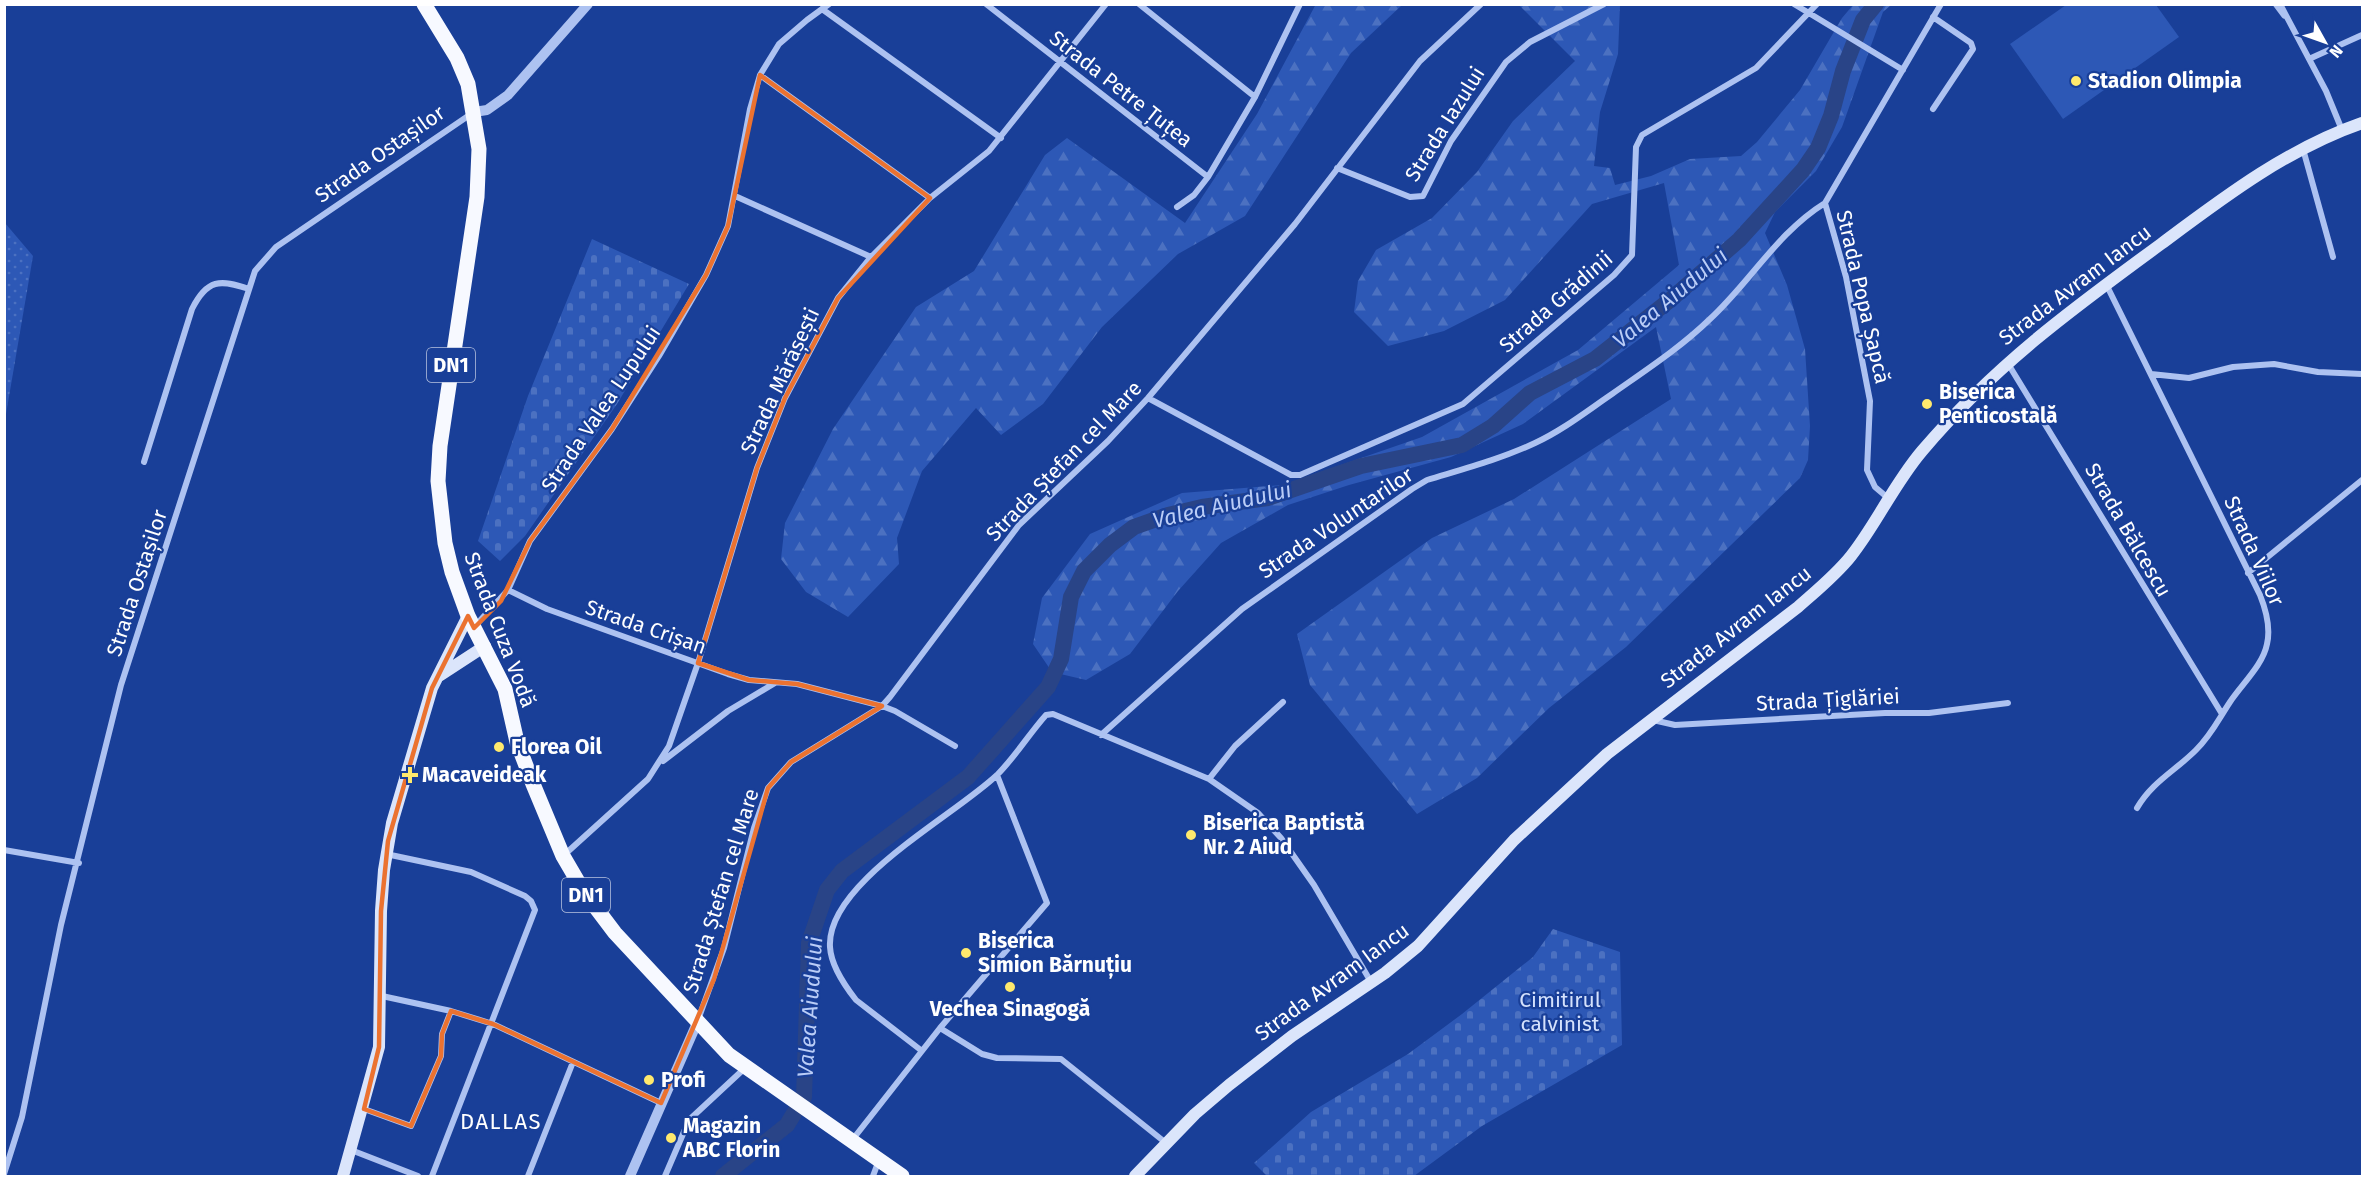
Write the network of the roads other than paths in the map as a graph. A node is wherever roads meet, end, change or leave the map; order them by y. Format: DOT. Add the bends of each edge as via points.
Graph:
graph roads {
  1 [pos="423,4"];
  2 [pos="588,4"];
  3 [pos="829,4"];
  4 [pos="986,4"];
  5 [pos="1106,4"];
  6 [pos="1139,4"];
  7 [pos="1481,4"];
  8 [pos="1604,4"];
  9 [pos="1794,4"];
  10 [pos="1817,4"];
  11 [pos="1941,4"];
  12 [pos="2275,4"];
  13 [pos="2280,4"];
  14 [pos="1297,6"];
  15 [pos="822,9"];
  16 [pos="1808,14"];
  17 [pos="2284,16"];
  18 [pos="1933,17"];
  19 [pos="2362,34"];
  20 [pos="2309,59"];
  21 [pos="1059,63"];
  22 [pos="1904,70"];
  23 [pos="760,75"];
  24 [pos="1255,97"];
  25 [pos="1933,109"];
  26 [pos="474,112"];
  27 [pos="2362,123"];
  28 [pos="2343,130"];
  29 [pos="1001,138"];
  30 [pos="2303,149"];
  31 [pos="1337,168"];
  32 [pos="1208,177"];
  33 [pos="735,196"];
  34 [pos="930,198"];
  35 [pos="1825,203"];
  36 [pos="1177,207"];
  37 [pos="871,256"];
  38 [pos="2333,257"];
  39 [pos="2106,284"];
  40 [pos="249,289"];
  41 [pos="2006,362"];
  42 [pos="2151,374"];
  43 [pos="2362,374"];
  44 [pos="1148,398"];
  45 [pos="144,462"];
  46 [pos="2362,480"];
  47 [pos="1888,498"];
  48 [pos="2248,573"];
  49 [pos="508,590"];
  50 [pos="471,622"];
  51 [pos="485,646"];
  52 [pos="698,663"];
  53 [pos="438,676"];
  54 [pos="776,683"];
  55 [pos="1283,702"];
  56 [pos="2008,703"];
  57 [pos="882,706"];
  58 [pos="2222,714"];
  59 [pos="1649,720"];
  60 [pos="1101,735"];
  61 [pos="955,747"];
  62 [pos="659,765"];
  63 [pos="996,775"];
  64 [pos="1209,779"];
  65 [pos="2137,808"];
  66 [pos="4,850"];
  67 [pos="386,854"];
  68 [pos="563,856"];
  69 [pos="79,863"];
  70 [pos="1371,982"];
  71 [pos="382,996"];
  72 [pos="451,1011"];
  73 [pos="697,1023"];
  74 [pos="493,1024"];
  75 [pos="940,1028"];
  76 [pos="922,1051"];
  77 [pos="573,1062"];
  78 [pos="747,1067"];
  79 [pos="661,1103"];
  80 [pos="364,1109"];
  81 [pos="852,1140"];
  82 [pos="1166,1143"];
  83 [pos="351,1149"];
  84 [pos="879,1160"];
  85 [pos="400,1173"];
  86 [pos="4,1174"];
  87 [pos="343,1176"];
  88 [pos="418,1176"];
  89 [pos="432,1176"];
  90 [pos="528,1176"];
  91 [pos="630,1176"];
  92 [pos="665,1176"];
  93 [pos="873,1176"];
  94 [pos="902,1176"];
  95 [pos="1135,1176"];
  1 -- 26 [label="main road, Strada Cuza Vodă / DN1" via="457,58"];
  2 -- 26 [label="street" via="508,95 487,110"];
  3 -- 15 [label="street, Strada Valea Lupului"];
  4 -- 21 [label="street, Strada Petre Țuțea"];
  5 -- 21 [label="street, Strada Mărășești"];
  6 -- 24 [label="street"];
  7 -- 31 [label="street, Strada Ștefan cel Mare" via="1420,61"];
  8 -- 31 [label="street, Strada Iazului" via="1530,42 1506,62 1451,141 1424,196 1410,197"];
  9 -- 16 [label="street"];
  10 -- 16 [label="street, Strada Grădinii"];
  11 -- 18 [label="street, Strada Voluntarilor"];
  12 -- 17 [label="street"];
  13 -- 17 [label="street"];
  14 -- 24 [label="street"];
  15 -- 23 [label="street, Strada Valea Lupului" via="779,44"];
  15 -- 29 [label="street"];
  16 -- 22 [label="street"];
  16 -- 44 [label="street, Strada Grădinii" via="1756,69 1638,140 1632,255 1614,275 1463,404 1300,475 1291,475"];
  17 -- 20 [label="street"];
  18 -- 22 [label="street, Strada Voluntarilor"];
  18 -- 25 [label="street" via="1971,43 1973,49"];
  19 -- 20 [label="street"];
  20 -- 28 [label="street"];
  21 -- 29 [label="street, Strada Mărășești"];
  21 -- 32 [label="street, Strada Petre Țuțea"];
  22 -- 35 [label="street, Strada Voluntarilor"];
  23 -- 33 [label="street, Strada Valea Lupului"];
  23 -- 34 [label="street"];
  24 -- 32 [label="street"];
  26 -- 40 [label="street, Strada Ostașilor" via="276,247 255,271"];
  26 -- 50 [label="main road, Strada Cuza Vodă / DN1" via="479,149 477,197 444,407 438,481 445,543"];
  27 -- 28 [label="main road, Strada Avram Iancu"];
  28 -- 30 [label="main road, Strada Avram Iancu"];
  29 -- 34 [label="street, Strada Mărășești"];
  30 -- 38 [label="street"];
  30 -- 39 [label="main road, Strada Avram Iancu" via="2222,198"];
  31 -- 44 [label="street, Strada Ștefan cel Mare" via="1253,276"];
  32 -- 36 [label="street" via="1194,195"];
  33 -- 37 [label="street"];
  33 -- 49 [label="street, Strada Valea Lupului" via="717,253 659,356 612,429 530,541"];
  34 -- 37 [label="street, Strada Mărășești"];
  35 -- 47 [label="street, Strada Popa Șapcă" via="1846,277 1870,401 1867,470 1875,487"];
  35 -- 60 [label="street, Strada Voluntarilor" via="1788,230 1711,319 1674,351 1536,443 1427,480 1412,489 1242,609"];
  37 -- 52 [label="street, Strada Mărășești" via="838,298 785,398 757,468"];
  39 -- 41 [label="main road, Strada Avram Iancu"];
  39 -- 42 [label="street, Strada Viilor"];
  40 -- 45 [label="street" via="224,282 213,284 197,298"];
  40 -- 69 [label="street, Strada Ostașilor" via="121,685"];
  41 -- 47 [label="main road, Strada Avram Iancu" via="1920,453"];
  41 -- 58 [label="street, Strada Bălcescu"];
  42 -- 43 [label="street" via="2189,378 2233,367 2274,364"];
  42 -- 48 [label="street, Strada Viilor"];
  44 -- 57 [label="street, Strada Ștefan cel Mare" via="1019,525"];
  46 -- 48 [label="street"];
  47 -- 59 [label="main road, Strada Avram Iancu" via="1850,557 1828,580 1764,634"];
  48 -- 58 [label="street, Strada Viilor" via="2267,611 2268,643"];
  49 -- 50 [label="street, Strada Valea Lupului" via="492,612"];
  49 -- 52 [label="street, Strada Crișan" via="547,609"];
  50 -- 51 [label="main road, Strada Cuza Vodă / DN1"];
  50 -- 53 [label="main road"];
  51 -- 53 [label="main road"];
  51 -- 68 [label="main road, Strada Cuza Vodă / DN1" via="505,689 526,767"];
  52 -- 54 [label="street, Strada Crișan" via="728,674"];
  52 -- 62 [label="street, Strada Mărășești"];
  53 -- 67 [label="main road" via="415,742"];
  54 -- 57 [label="street, Strada Crișan" via="798,684"];
  54 -- 62 [label="street" via="728,711"];
  55 -- 64 [label="street" via="1235,746"];
  56 -- 59 [label="street, Strada Țiglăriei" via="1929,713 1675,724"];
  57 -- 61 [label="street, Strada Crișan"];
  57 -- 73 [label="street, Strada Ștefan cel Mare" via="791,762 768,788 724,948"];
  58 -- 65 [label="street, Strada Viilor" via="2214,732 2147,792"];
  59 -- 70 [label="main road, Strada Avram Iancu" via="1514,840 1435,929"];
  60 -- 63 [label="street" via="1053,714 1046,715"];
  60 -- 64 [label="street"];
  62 -- 68 [label="street, Strada Mărășești" via="618,808"];
  63 -- 75 [label="street" via="1047,903"];
  63 -- 76 [label="street" via="867,877 837,916 831,932 833,962 848,990"];
  64 -- 70 [label="street" via="1258,813 1281,838 1331,911"];
  66 -- 69 [label="street"];
  67 -- 71 [label="main road" via="381,911"];
  67 -- 74 [label="street" via="471,872 531,901 535,910 532,921"];
  68 -- 73 [label="main road, Strada Cuza Vodă / DN1" via="604,920"];
  69 -- 86 [label="street, Strada Ostașilor" via="62,925 22,1117"];
  70 -- 82 [label="main road, Strada Avram Iancu" via="1269,1053"];
  71 -- 72 [label="street"];
  71 -- 80 [label="main road" via="379,1047"];
  72 -- 74 [label="street"];
  72 -- 80 [label="street" via="442,1034 441,1056 411,1126"];
  73 -- 78 [label="main road, Strada Cuza Vodă / DN1"];
  73 -- 79 [label="street"];
  74 -- 77 [label="street"];
  74 -- 89 [label="street"];
  75 -- 76 [label="street"];
  75 -- 82 [label="street" via="982,1054 997,1058 1061,1059"];
  76 -- 81 [label="street"];
  77 -- 79 [label="street"];
  77 -- 90 [label="street"];
  78 -- 81 [label="main road, Strada Cuza Vodă / DN1"];
  78 -- 92 [label="street" via="689,1120"];
  79 -- 91 [label="street"];
  80 -- 83 [label="main road"];
  81 -- 84 [label="main road, DN1"];
  82 -- 95 [label="main road, Strada Avram Iancu"];
  83 -- 85 [label="street"];
  83 -- 87 [label="main road"];
  84 -- 93 [label="street"];
  84 -- 94 [label="main road, DN1"];
  85 -- 88 [label="street"];
}
